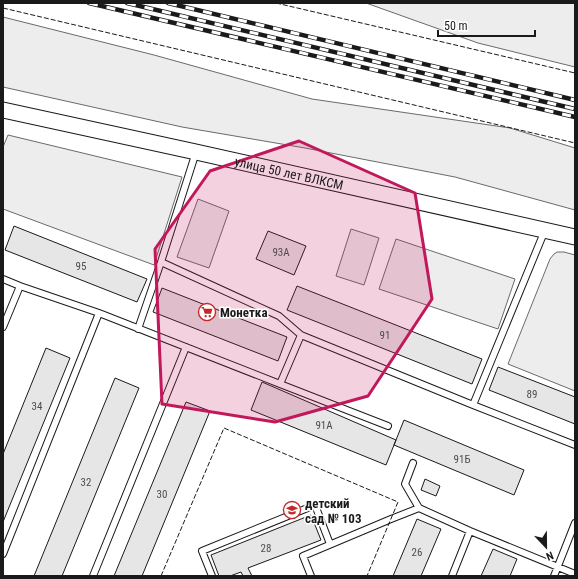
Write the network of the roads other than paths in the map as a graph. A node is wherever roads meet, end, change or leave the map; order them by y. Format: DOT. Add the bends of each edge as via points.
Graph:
graph roads {
  1 [pos="3,110"];
  2 [pos="196,152"];
  3 [pos="545,230"];
  4 [pos="575,237"];
  5 [pos="161,262"];
  6 [pos="3,279"];
  7 [pos="20,286"];
  8 [pos="99,313"];
  9 [pos="3,327"];
  10 [pos="138,328"];
  11 [pos="301,335"];
  12 [pos="186,347"];
  13 [pos="280,384"];
  14 [pos="473,405"];
  15 [pos="388,426"];
  16 [pos="575,445"];
  17 [pos="413,463"];
  18 [pos="419,508"];
  19 [pos="575,523"];
  20 [pos="470,531"];
  21 [pos="330,544"];
  22 [pos="3,554"];
  23 [pos="558,567"];
  24 [pos="575,574"];
  25 [pos="93,576"];
  26 [pos="212,576"];
  27 [pos="311,576"];
  28 [pos="452,576"];
  29 [pos="554,576"];
  1 -- 2 [label="street, улица 50 лет ВЛКСМ"];
  2 -- 3 [label="street, улица 50 лет ВЛКСМ"];
  2 -- 5 [label="lane"];
  3 -- 4 [label="street, улица 50 лет ВЛКСМ"];
  3 -- 14 [label="lane"];
  5 -- 10 [label="lane"];
  5 -- 11 [label="lane" via="280,316"];
  6 -- 7 [label="lane"];
  7 -- 8 [label="lane"];
  7 -- 9 [label="lane"];
  8 -- 10 [label="lane"];
  8 -- 22 [label="lane"];
  10 -- 12 [label="lane"];
  11 -- 13 [label="lane"];
  11 -- 14 [label="lane"];
  12 -- 13 [label="lane"];
  12 -- 25 [label="lane"];
  13 -- 15 [label="lane"];
  14 -- 16 [label="lane"];
  17 -- 18 [label="lane" via="405,484"];
  18 -- 20 [label="lane"];
  18 -- 21 [label="lane"];
  19 -- 23 [label="lane"];
  20 -- 23 [label="lane"];
  20 -- 28 [label="lane"];
  21 -- 26 [label="lane" via="315,505 202,551"];
  21 -- 27 [label="lane" via="303,556"];
  23 -- 24 [label="lane"];
  23 -- 29 [label="lane"];
}
